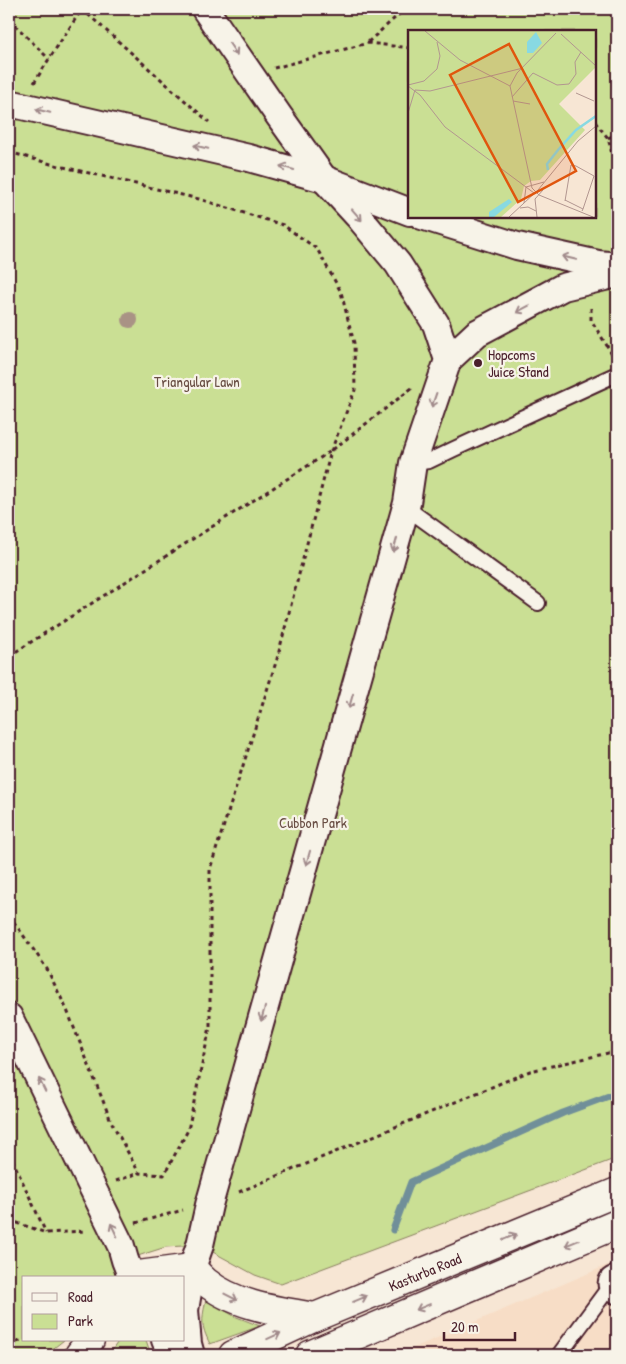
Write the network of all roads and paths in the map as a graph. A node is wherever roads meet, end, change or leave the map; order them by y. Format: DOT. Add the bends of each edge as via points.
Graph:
graph roads {
  1 [pos="205,9"];
  2 [pos="405,9"];
  3 [pos="9,20"];
  4 [pos="368,43"];
  5 [pos="408,48"];
  6 [pos="49,59"];
  7 [pos="267,72"];
  8 [pos="15,105"];
  9 [pos="596,123"];
  10 [pos="215,127"];
  11 [pos="617,134"];
  12 [pos="608,138"];
  13 [pos="9,152"];
  14 [pos="617,172"];
  15 [pos="324,179"];
  16 [pos="408,211"];
  17 [pos="428,218"];
  18 [pos="617,266"];
  19 [pos="617,274"];
  20 [pos="592,308"];
  21 [pos="448,360"];
  22 [pos="617,362"];
  23 [pos="617,374"];
  24 [pos="415,386"];
  25 [pos="331,451"];
  26 [pos="413,463"];
  27 [pos="407,503"];
  28 [pos="538,603"];
  29 [pos="9,656"];
  30 [pos="9,915"];
  31 [pos="9,1017"];
  32 [pos="617,1051"];
  33 [pos="9,1152"];
  34 [pos="617,1192"];
  35 [pos="210,1205"];
  36 [pos="9,1220"];
  37 [pos="617,1224"];
  38 [pos="113,1229"];
  39 [pos="46,1233"];
  40 [pos="192,1268"];
  41 [pos="617,1273"];
  42 [pos="131,1276"];
  43 [pos="138,1276"];
  44 [pos="612,1294"];
  45 [pos="185,1305"];
  46 [pos="185,1318"];
  47 [pos="315,1318"];
  48 [pos="22,1341"];
  49 [pos="89,1342"];
  50 [pos="166,1342"];
  51 [pos="9,1344"];
  52 [pos="79,1355"];
  53 [pos="172,1355"];
  54 [pos="191,1355"];
  55 [pos="233,1355"];
  56 [pos="310,1355"];
  57 [pos="559,1355"];
  1 -- 15 [label="street, one-way"];
  2 -- 4 [label="path"];
  3 -- 6 [label="path"];
  4 -- 5 [label="path"];
  4 -- 7 [label="path"];
  6 -- 8 [label="path"];
  6 -- 10 [label="path" via="82,9"];
  15 -- 8 [label="street, one-way" via="249,158"];
  9 -- 12 [label="path"];
  11 -- 12 [label="path"];
  12 -- 14 [label="path"];
  13 -- 25 [label="path" via="199,198 284,225 317,249 341,292 354,344 355,390"];
  15 -- 16 [label="street"];
  15 -- 21 [label="street, one-way" via="398,264 436,324"];
  18 -- 17 [label="street, one-way" via="516,246"];
  19 -- 21 [label="street, one-way" via="564,287 477,333"];
  20 -- 22 [label="path" via="591,320"];
  21 -- 26 [label="street, one-way"];
  23 -- 26 [label="lane" via="454,450 428,461"];
  24 -- 25 [label="path"];
  25 -- 29 [label="path"];
  25 -- 30 [label="path" via="277,659 210,869 210,1027 188,1130 164,1175 139,1173 111,1121 67,1010 47,969"];
  26 -- 27 [label="street"];
  27 -- 28 [label="lane" via="415,514"];
  27 -- 35 [label="street, one-way"];
  38 -- 31 [label="street, one-way"];
  32 -- 35 [label="path" via="530,1071"];
  33 -- 39 [label="path"];
  47 -- 34 [label="main road, Kasturba Road, one-way"];
  35 -- 38 [label="path"];
  35 -- 40 [label="street"];
  36 -- 39 [label="path"];
  37 -- 56 [label="main road, one-way"];
  38 -- 39 [label="path"];
  42 -- 38 [label="street, one-way"];
  40 -- 43 [label="main road"];
  40 -- 45 [label="street"];
  40 -- 47 [label="main road, one-way" via="206,1283 234,1299"];
  41 -- 44 [label="lane" via="605,1281"];
  44 -- 57 [label="lane"];
  46 -- 54 [label="street"];
  55 -- 47 [label="main road, Kasturba Road, one-way"];
  48 -- 51 [label="path"];
  49 -- 52 [label="main road"];
  50 -- 53 [label="street"];
}
